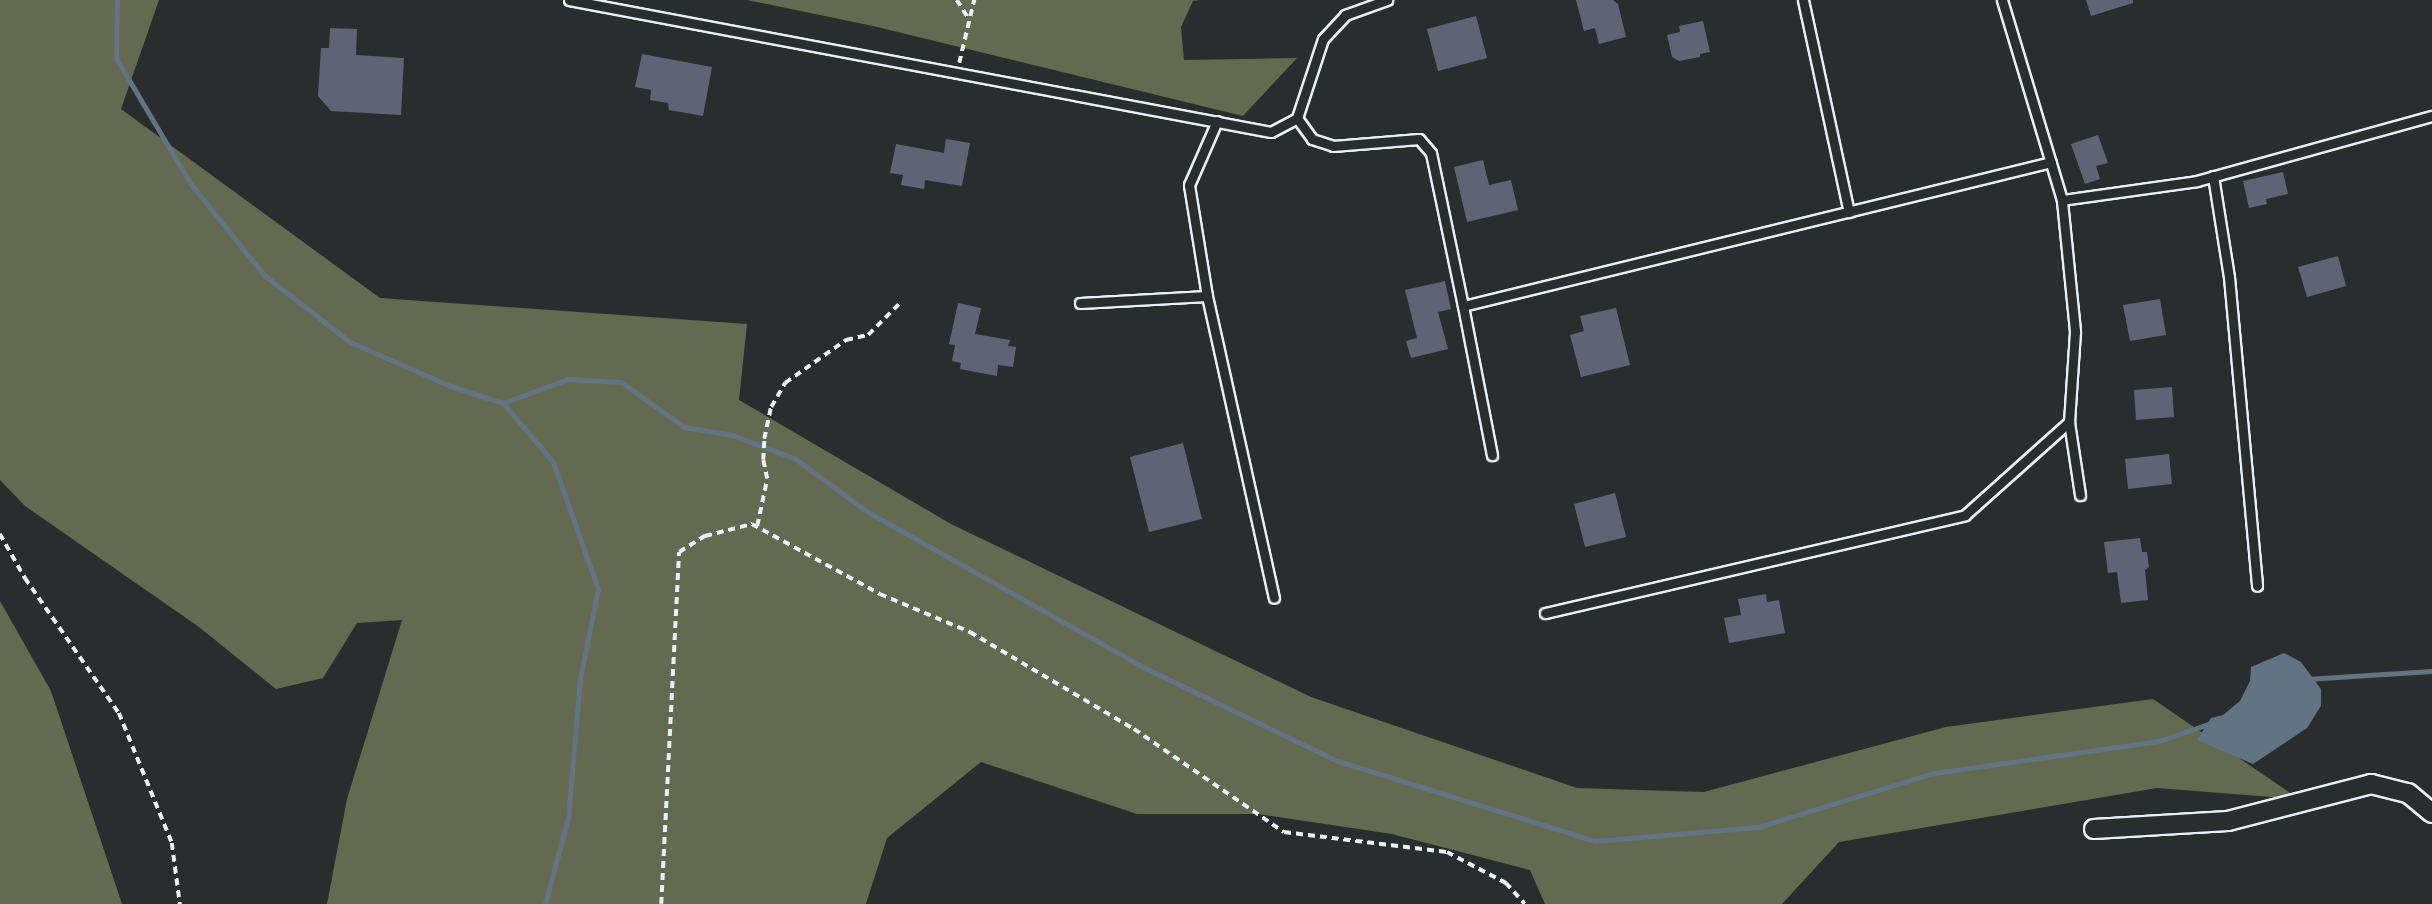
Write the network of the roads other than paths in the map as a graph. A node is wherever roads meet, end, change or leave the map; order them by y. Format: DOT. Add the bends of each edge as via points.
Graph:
graph roads {
  1 [pos="569,0"];
  2 [pos="1387,0"];
  3 [pos="1803,0"];
  4 [pos="2002,0"];
  5 [pos="2432,116"];
  6 [pos="1297,118"];
  7 [pos="1217,121"];
  8 [pos="2051,162"];
  9 [pos="2213,177"];
  10 [pos="2063,200"];
  11 [pos="1849,212"];
  12 [pos="1207,296"];
  13 [pos="1080,303"];
  14 [pos="1463,306"];
  15 [pos="2069,422"];
  16 [pos="1492,455"];
  17 [pos="2080,495"];
  18 [pos="2257,586"];
  19 [pos="1275,598"];
  20 [pos="1545,613"];
  21 [pos="2432,813"];
  22 [pos="2094,829"];
  1 -- 7 [label="lane"];
  2 -- 6 [label="lane" via="1345,15 1323,38"];
  3 -- 11 [label="lane"];
  4 -- 8 [label="lane"];
  5 -- 9 [label="lane"];
  6 -- 7 [label="lane" via="1270,132"];
  6 -- 14 [label="lane" via="1312,139 1333,146 1419,139 1432,153"];
  7 -- 12 [label="lane" via="1189,185"];
  8 -- 10 [label="lane"];
  8 -- 11 [label="lane"];
  9 -- 10 [label="lane"];
  9 -- 18 [label="lane" via="2229,278"];
  10 -- 15 [label="lane" via="2075,331"];
  11 -- 14 [label="lane"];
  12 -- 13 [label="lane"];
  12 -- 19 [label="lane"];
  14 -- 16 [label="lane"];
  15 -- 17 [label="lane"];
  15 -- 20 [label="lane" via="1965,515"];
  21 -- 22 [label="street" via="2408,793 2371,784 2228,821"];
}
